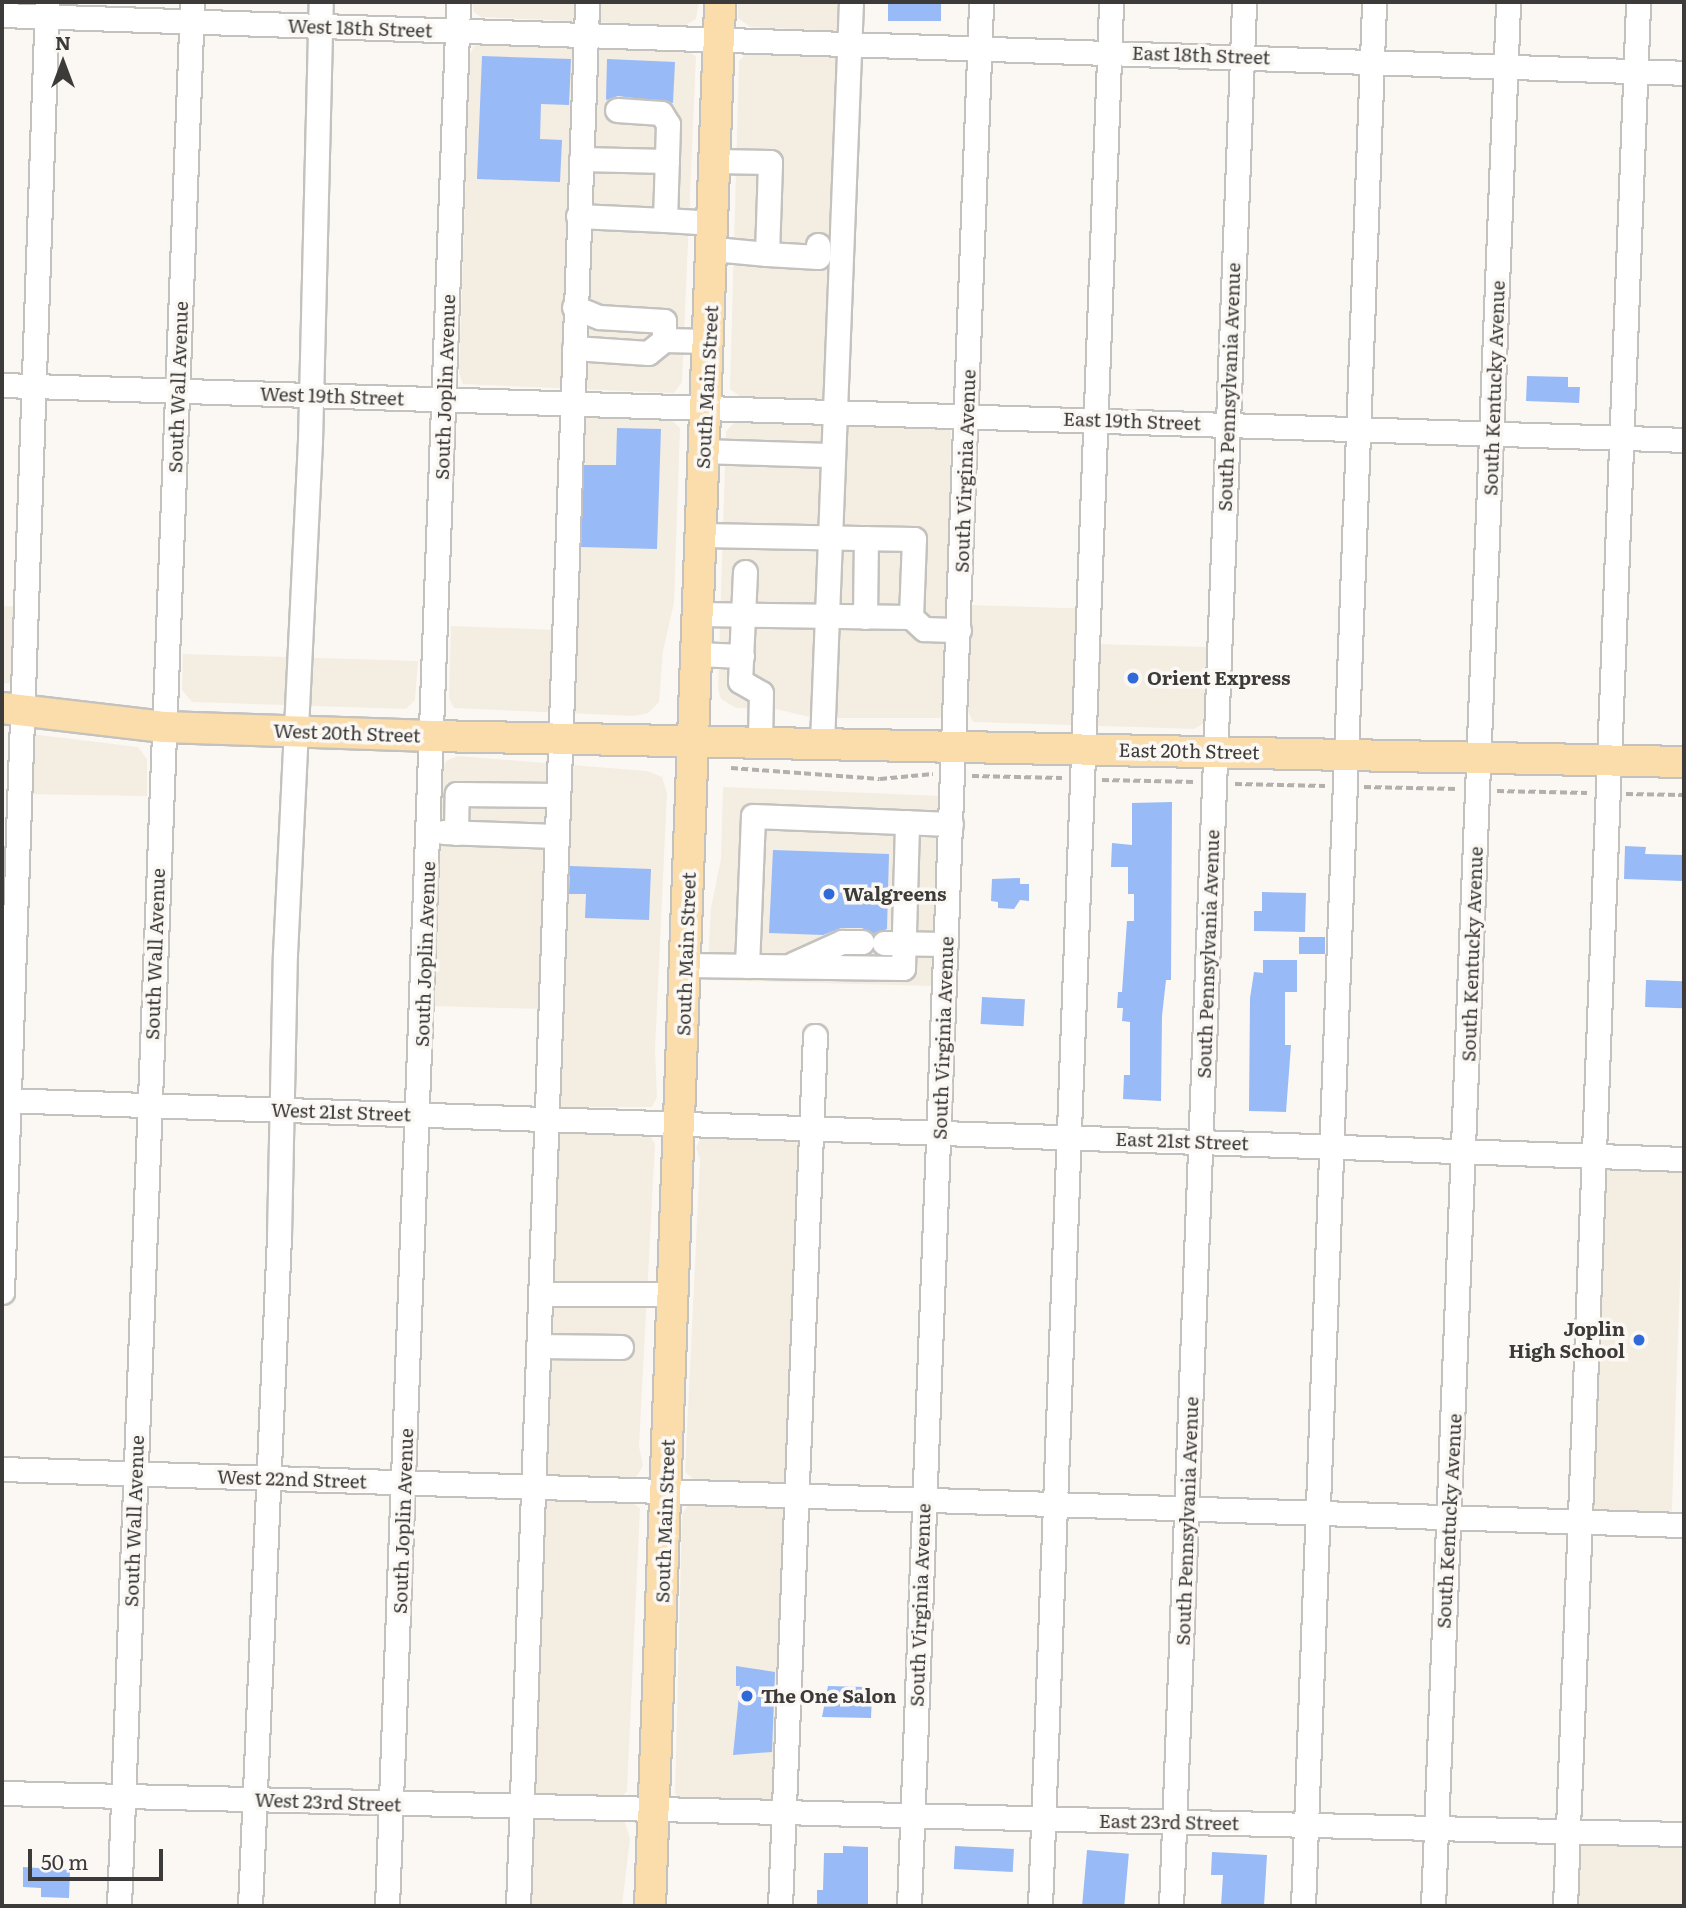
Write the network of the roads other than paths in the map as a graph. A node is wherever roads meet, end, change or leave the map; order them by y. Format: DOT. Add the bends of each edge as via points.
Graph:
graph roads {
  1 [pos="321,2"];
  2 [pos="458,2"];
  3 [pos="587,2"];
  4 [pos="720,2"];
  5 [pos="851,2"];
  6 [pos="981,2"];
  7 [pos="1111,2"];
  8 [pos="1244,2"];
  9 [pos="1374,2"];
  10 [pos="1508,2"];
  11 [pos="1638,2"];
  12 [pos="46,9"];
  13 [pos="191,12"];
  14 [pos="2,15"];
  15 [pos="319,26"];
  16 [pos="457,31"];
  17 [pos="585,35"];
  18 [pos="719,39"];
  19 [pos="850,43"];
  20 [pos="980,47"];
  21 [pos="1109,51"];
  22 [pos="1242,56"];
  23 [pos="1372,61"];
  24 [pos="1506,67"];
  25 [pos="1635,72"];
  26 [pos="1684,73"];
  27 [pos="617,110"];
  28 [pos="581,159"];
  29 [pos="667,161"];
  30 [pos="714,161"];
  31 [pos="578,216"];
  32 [pos="665,220"];
  33 [pos="714,236"];
  34 [pos="818,244"];
  35 [pos="767,254"];
  36 [pos="574,307"];
  37 [pos="664,340"];
  38 [pos="708,341"];
  39 [pos="574,348"];
  40 [pos="2,385"];
  41 [pos="34,386"];
  42 [pos="178,391"];
  43 [pos="309,395"];
  44 [pos="444,400"];
  45 [pos="572,403"];
  46 [pos="705,408"];
  47 [pos="835,411"];
  48 [pos="967,416"];
  49 [pos="1096,420"];
  50 [pos="1227,424"];
  51 [pos="1358,429"];
  52 [pos="1493,434"];
  53 [pos="1621,438"];
  54 [pos="1684,440"];
  55 [pos="704,451"];
  56 [pos="834,455"];
  57 [pos="701,535"];
  58 [pos="830,537"];
  59 [pos="866,538"];
  60 [pos="745,572"];
  61 [pos="698,614"];
  62 [pos="744,615"];
  63 [pos="827,617"];
  64 [pos="865,617"];
  65 [pos="911,617"];
  66 [pos="959,630"];
  67 [pos="697,654"];
  68 [pos="742,656"];
  69 [pos="12,709"];
  70 [pos="164,727"];
  71 [pos="298,732"];
  72 [pos="432,736"];
  73 [pos="560,737"];
  74 [pos="694,739"];
  75 [pos="760,741"];
  76 [pos="822,743"];
  77 [pos="955,746"];
  78 [pos="1083,749"];
  79 [pos="1216,751"];
  80 [pos="1346,754"];
  81 [pos="1478,758"];
  82 [pos="1609,759"];
  83 [pos="1684,762"];
  84 [pos="558,795"];
  85 [pos="907,822"];
  86 [pos="951,824"];
  87 [pos="429,832"];
  88 [pos="456,833"];
  89 [pos="556,836"];
  90 [pos="883,943"];
  91 [pos="946,944"];
  92 [pos="686,965"];
  93 [pos="747,966"];
  94 [pos="787,967"];
  95 [pos="815,1036"];
  96 [pos="6,1100"];
  97 [pos="150,1106"];
  98 [pos="282,1110"];
  99 [pos="419,1115"];
  100 [pos="546,1119"];
  101 [pos="680,1123"];
  102 [pos="811,1128"];
  103 [pos="940,1132"];
  104 [pos="1069,1137"];
  105 [pos="1201,1142"];
  106 [pos="1331,1146"];
  107 [pos="1466,1151"];
  108 [pos="1594,1156"];
  109 [pos="1684,1159"];
  110 [pos="2,1292"];
  111 [pos="540,1294"];
  112 [pos="674,1294"];
  113 [pos="538,1346"];
  114 [pos="621,1347"];
  115 [pos="2,1469"];
  116 [pos="136,1474"];
  117 [pos="269,1478"];
  118 [pos="404,1483"];
  119 [pos="533,1486"];
  120 [pos="666,1490"];
  121 [pos="795,1494"];
  122 [pos="925,1499"];
  123 [pos="1055,1503"];
  124 [pos="1188,1508"];
  125 [pos="1318,1512"];
  126 [pos="1448,1517"];
  127 [pos="1580,1521"];
  128 [pos="1684,1525"];
  129 [pos="2,1793"];
  130 [pos="123,1796"];
  131 [pos="254,1800"];
  132 [pos="391,1803"];
  133 [pos="521,1807"];
  134 [pos="653,1810"];
  135 [pos="784,1813"];
  136 [pos="912,1816"];
  137 [pos="1043,1819"];
  138 [pos="1174,1822"];
  139 [pos="1306,1825"];
  140 [pos="1436,1828"];
  141 [pos="1568,1831"];
  142 [pos="1684,1834"];
  143 [pos="119,1906"];
  144 [pos="250,1906"];
  145 [pos="387,1906"];
  146 [pos="518,1906"];
  147 [pos="650,1906"];
  148 [pos="780,1906"];
  149 [pos="909,1906"];
  150 [pos="1040,1906"];
  151 [pos="1171,1906"];
  152 [pos="1303,1906"];
  153 [pos="1433,1906"];
  154 [pos="1565,1906"];
  1 -- 15 [label="street"];
  2 -- 16 [label="street, South Joplin Avenue"];
  3 -- 17 [label="street"];
  4 -- 18 [label="main road, South Main Street"];
  5 -- 19 [label="street"];
  6 -- 20 [label="street, South Virginia Avenue"];
  7 -- 21 [label="street"];
  8 -- 22 [label="street, South Pennsylvania Avenue"];
  9 -- 23 [label="street"];
  10 -- 24 [label="street, South Kentucky Avenue"];
  11 -- 25 [label="street"];
  12 -- 13 [label="street, West 18th Street"];
  12 -- 14 [label="street, West 18th Street"];
  12 -- 41 [label="street"];
  13 -- 15 [label="street, West 18th Street"];
  13 -- 42 [label="street, South Wall Avenue"];
  15 -- 16 [label="street, West 18th Street"];
  15 -- 43 [label="street"];
  16 -- 17 [label="street, West 18th Street"];
  16 -- 44 [label="street, South Joplin Avenue"];
  17 -- 18 [label="street, West 18th Street"];
  17 -- 28 [label="street"];
  18 -- 19 [label="street, East 18th Street"];
  18 -- 30 [label="main road, South Main Street"];
  19 -- 20 [label="street, East 18th Street"];
  19 -- 47 [label="street"];
  20 -- 21 [label="street, East 18th Street"];
  20 -- 48 [label="street, South Virginia Avenue"];
  21 -- 22 [label="street, East 18th Street"];
  21 -- 49 [label="street"];
  22 -- 23 [label="street, East 18th Street"];
  22 -- 50 [label="street, South Pennsylvania Avenue"];
  23 -- 24 [label="street, East 18th Street"];
  23 -- 51 [label="street"];
  24 -- 25 [label="street, East 18th Street"];
  24 -- 52 [label="street, South Kentucky Avenue"];
  25 -- 26 [label="street, East 18th Street"];
  25 -- 53 [label="street"];
  27 -- 29 [label="street" via="661,113 668,124"];
  28 -- 29 [label="street"];
  28 -- 31 [label="street"];
  29 -- 32 [label="street"];
  30 -- 33 [label="main road, South Main Street"];
  30 -- 35 [label="street" via="770,162"];
  31 -- 32 [label="street"];
  31 -- 36 [label="street"];
  32 -- 33 [label="street"];
  33 -- 35 [label="street"];
  33 -- 38 [label="main road, South Main Street"];
  34 -- 35 [label="street" via="818,257"];
  36 -- 37 [label="street" via="599,317 664,321"];
  36 -- 39 [label="street"];
  37 -- 38 [label="street"];
  37 -- 39 [label="street" via="648,353"];
  38 -- 46 [label="main road, South Main Street"];
  39 -- 45 [label="street"];
  40 -- 41 [label="street, West 19th Street"];
  41 -- 42 [label="street, West 19th Street"];
  41 -- 69 [label="street"];
  42 -- 43 [label="street, West 19th Street"];
  42 -- 70 [label="street, South Wall Avenue"];
  43 -- 44 [label="street, West 19th Street"];
  43 -- 71 [label="street"];
  44 -- 45 [label="street, West 19th Street"];
  44 -- 72 [label="street, South Joplin Avenue"];
  45 -- 46 [label="street, West 19th Street"];
  45 -- 73 [label="street"];
  46 -- 47 [label="street, East 19th Street"];
  46 -- 55 [label="main road, South Main Street"];
  47 -- 48 [label="street, East 19th Street"];
  47 -- 56 [label="street"];
  48 -- 49 [label="street, East 19th Street"];
  48 -- 66 [label="street, South Virginia Avenue"];
  49 -- 50 [label="street, East 19th Street"];
  49 -- 78 [label="street"];
  50 -- 51 [label="street, East 19th Street"];
  50 -- 79 [label="street, South Pennsylvania Avenue"];
  51 -- 52 [label="street, East 19th Street"];
  51 -- 80 [label="street"];
  52 -- 53 [label="street, East 19th Street"];
  52 -- 81 [label="street, South Kentucky Avenue"];
  53 -- 54 [label="street, East 19th Street"];
  53 -- 82 [label="street"];
  55 -- 56 [label="street"];
  55 -- 57 [label="main road, South Main Street"];
  56 -- 58 [label="street"];
  57 -- 58 [label="street"];
  57 -- 61 [label="main road, South Main Street"];
  58 -- 59 [label="street"];
  58 -- 63 [label="street"];
  59 -- 64 [label="street"];
  59 -- 65 [label="street" via="914,539"];
  60 -- 62 [label="street"];
  61 -- 62 [label="street"];
  61 -- 67 [label="main road, South Main Street"];
  62 -- 63 [label="street"];
  62 -- 68 [label="street"];
  63 -- 64 [label="street"];
  63 -- 76 [label="street"];
  64 -- 65 [label="street"];
  65 -- 66 [label="street" via="924,629"];
  66 -- 77 [label="street, South Virginia Avenue"];
  67 -- 68 [label="street"];
  67 -- 74 [label="main road, South Main Street"];
  68 -- 75 [label="street" via="740,681 761,693"];
  69 -- 70 [label="main road, West 20th Street"];
  69 -- 96 [label="street"];
  70 -- 71 [label="main road, West 20th Street"];
  70 -- 97 [label="street, South Wall Avenue"];
  71 -- 72 [label="main road, West 20th Street"];
  71 -- 98 [label="street" via="285,954"];
  72 -- 73 [label="main road, West 20th Street"];
  72 -- 87 [label="street, South Joplin Avenue"];
  73 -- 74 [label="main road, West 20th Street"];
  73 -- 84 [label="street"];
  74 -- 75 [label="main road, East 20th Street"];
  74 -- 92 [label="main road, South Main Street"];
  75 -- 76 [label="main road, East 20th Street"];
  76 -- 77 [label="main road, East 20th Street"];
  77 -- 78 [label="main road, East 20th Street"];
  77 -- 86 [label="street, South Virginia Avenue"];
  78 -- 79 [label="main road, East 20th Street"];
  78 -- 104 [label="street"];
  79 -- 80 [label="main road, East 20th Street"];
  79 -- 105 [label="street, South Pennsylvania Avenue"];
  80 -- 81 [label="main road, East 20th Street"];
  80 -- 106 [label="street"];
  81 -- 82 [label="main road, East 20th Street"];
  81 -- 107 [label="street, South Kentucky Avenue"];
  82 -- 83 [label="main road, East 20th Street"];
  82 -- 108 [label="street"];
  84 -- 88 [label="street" via="457,794"];
  84 -- 89 [label="street"];
  85 -- 86 [label="street"];
  85 -- 90 [label="street"];
  85 -- 93 [label="street" via="753,817"];
  86 -- 91 [label="street, South Virginia Avenue"];
  87 -- 88 [label="street"];
  87 -- 99 [label="street, South Joplin Avenue"];
  88 -- 89 [label="street"];
  89 -- 100 [label="street"];
  90 -- 91 [label="street"];
  90 -- 94 [label="street" via="842,942"];
  90 -- 94 [label="street" via="903,968"];
  91 -- 103 [label="street, South Virginia Avenue"];
  92 -- 93 [label="street"];
  92 -- 101 [label="main road, South Main Street"];
  93 -- 94 [label="street"];
  95 -- 102 [label="street"];
  96 -- 97 [label="street, West 21st Street"];
  96 -- 110 [label="street"];
  97 -- 98 [label="street, West 21st Street"];
  97 -- 116 [label="street, South Wall Avenue"];
  98 -- 99 [label="street, West 21st Street"];
  98 -- 117 [label="street"];
  99 -- 100 [label="street, West 21st Street"];
  99 -- 118 [label="street, South Joplin Avenue"];
  100 -- 101 [label="street, West 21st Street"];
  100 -- 111 [label="street"];
  101 -- 102 [label="street, East 21st Street"];
  101 -- 112 [label="main road, South Main Street"];
  102 -- 103 [label="street, East 21st Street"];
  102 -- 121 [label="street"];
  103 -- 104 [label="street, East 21st Street"];
  103 -- 122 [label="street, South Virginia Avenue"];
  104 -- 105 [label="street, East 21st Street"];
  104 -- 123 [label="street"];
  105 -- 106 [label="street, East 21st Street"];
  105 -- 124 [label="street, South Pennsylvania Avenue"];
  106 -- 107 [label="street, East 21st Street"];
  106 -- 125 [label="street"];
  107 -- 108 [label="street, East 21st Street"];
  107 -- 126 [label="street, South Kentucky Avenue"];
  108 -- 109 [label="street, East 21st Street"];
  108 -- 127 [label="street"];
  111 -- 112 [label="street"];
  111 -- 113 [label="street"];
  112 -- 120 [label="main road, South Main Street"];
  113 -- 114 [label="street"];
  113 -- 119 [label="street"];
  115 -- 116 [label="street, West 22nd Street"];
  116 -- 117 [label="street, West 22nd Street"];
  116 -- 130 [label="street, South Wall Avenue"];
  117 -- 118 [label="street, West 22nd Street"];
  117 -- 131 [label="street"];
  118 -- 119 [label="street, West 22nd Street"];
  118 -- 132 [label="street, South Joplin Avenue"];
  119 -- 120 [label="street, West 22nd Street"];
  119 -- 133 [label="street"];
  120 -- 121 [label="street, West 22nd Street"];
  120 -- 134 [label="main road, South Main Street"];
  121 -- 122 [label="street, West 22nd Street"];
  121 -- 135 [label="street"];
  122 -- 123 [label="street, West 22nd Street"];
  122 -- 136 [label="street, South Virginia Avenue"];
  123 -- 124 [label="street, West 22nd Street"];
  123 -- 137 [label="street"];
  124 -- 125 [label="street, West 22nd Street"];
  124 -- 138 [label="street, South Pennsylvania Avenue"];
  125 -- 126 [label="street, West 22nd Street"];
  125 -- 139 [label="street"];
  126 -- 127 [label="street, West 22nd Street"];
  126 -- 140 [label="street, South Kentucky Avenue"];
  127 -- 128 [label="street, West 22nd Street"];
  127 -- 141 [label="street"];
  129 -- 130 [label="street, West 23rd Street"];
  130 -- 131 [label="street, West 23rd Street"];
  130 -- 143 [label="street, South Wall Avenue"];
  131 -- 132 [label="street, West 23rd Street"];
  131 -- 144 [label="street"];
  132 -- 133 [label="street, West 23rd Street"];
  132 -- 145 [label="street, South Joplin Avenue"];
  133 -- 134 [label="street, West 23rd Street"];
  133 -- 146 [label="street"];
  134 -- 135 [label="street, East 23rd Street"];
  134 -- 147 [label="main road, South Main Street"];
  135 -- 136 [label="street, East 23rd Street"];
  135 -- 148 [label="street"];
  136 -- 137 [label="street, East 23rd Street"];
  136 -- 149 [label="street, South Virginia Avenue"];
  137 -- 138 [label="street, East 23rd Street"];
  137 -- 150 [label="street"];
  138 -- 139 [label="street, East 23rd Street"];
  138 -- 151 [label="street, South Pennsylvania Avenue"];
  139 -- 140 [label="street, East 23rd Street"];
  139 -- 152 [label="street"];
  140 -- 141 [label="street, East 23rd Street"];
  140 -- 153 [label="street, South Kentucky Avenue"];
  141 -- 142 [label="street, East 23rd Street"];
  141 -- 154 [label="street"];
}
